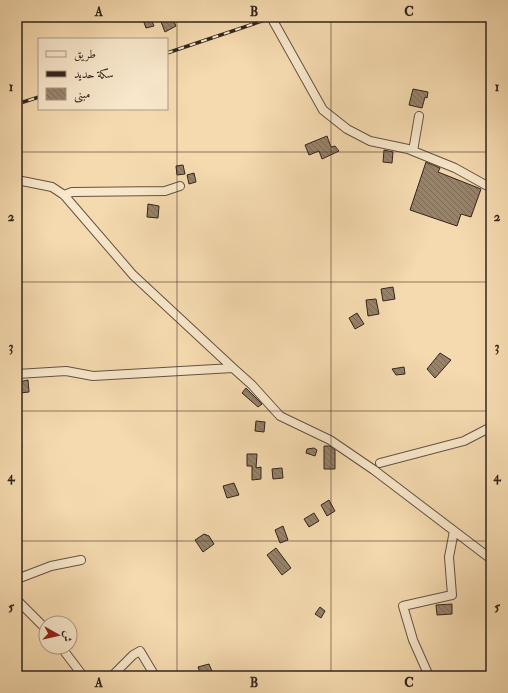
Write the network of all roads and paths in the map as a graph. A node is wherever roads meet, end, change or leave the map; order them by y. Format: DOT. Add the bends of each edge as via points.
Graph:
graph roads {
  1 [pos="271,17"];
  2 [pos="419,116"];
  3 [pos="413,151"];
  4 [pos="17,180"];
  5 [pos="180,186"];
  6 [pos="491,188"];
  7 [pos="64,195"];
  8 [pos="233,368"];
  9 [pos="17,374"];
  10 [pos="491,428"];
  11 [pos="380,463"];
  12 [pos="454,531"];
  13 [pos="491,559"];
  14 [pos="81,560"];
  15 [pos="17,578"];
  16 [pos="17,600"];
  17 [pos="38,621"];
  18 [pos="67,655"];
  19 [pos="83,676"];
  20 [pos="112,676"];
  21 [pos="155,676"];
  22 [pos="429,676"];
  1 -- 3 [label="street" via="323,110 347,129 370,141"];
  2 -- 3 [label="street"];
  3 -- 6 [label="street" via="455,168"];
  4 -- 7 [label="street" via="52,187"];
  5 -- 7 [label="street" via="164,191 72,192"];
  7 -- 8 [label="street" via="133,275"];
  8 -- 9 [label="street" via="93,376 66,371"];
  8 -- 12 [label="street" via="280,416 330,440"];
  10 -- 11 [label="street" via="464,441"];
  12 -- 13 [label="street"];
  12 -- 22 [label="street" via="449,557 452,595 403,606 412,640"];
  14 -- 15 [label="street" via="51,566"];
  16 -- 17 [label="street"];
  18 -- 19 [label="street"];
  20 -- 21 [label="street" via="133,655 140,652"];
}
